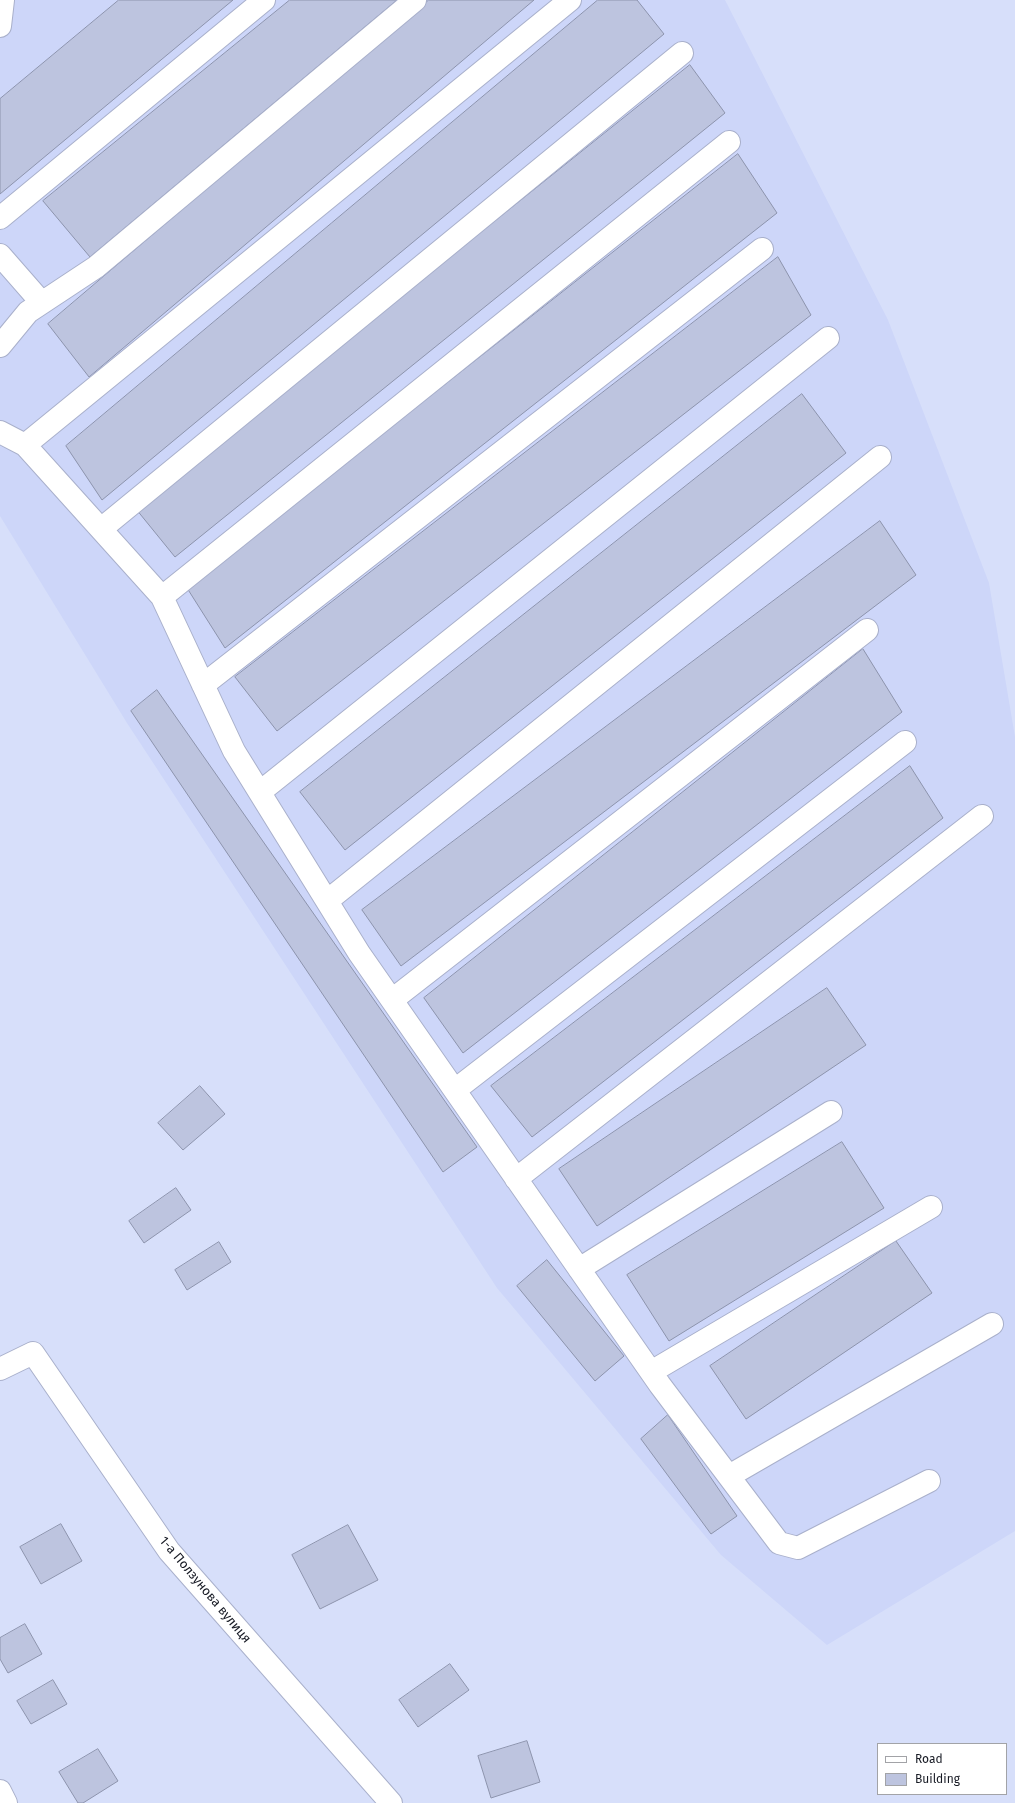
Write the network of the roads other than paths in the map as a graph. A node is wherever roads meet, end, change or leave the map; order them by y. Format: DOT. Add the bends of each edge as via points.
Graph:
graph roads {
  1 [pos="3,0"];
  2 [pos="264,0"];
  3 [pos="415,0"];
  4 [pos="570,0"];
  5 [pos="0,26"];
  6 [pos="682,53"];
  7 [pos="728,142"];
  8 [pos="0,218"];
  9 [pos="762,249"];
  10 [pos="0,255"];
  11 [pos="42,303"];
  12 [pos="828,338"];
  13 [pos="0,346"];
  14 [pos="0,432"];
  15 [pos="26,445"];
  16 [pos="880,458"];
  17 [pos="101,529"];
  18 [pos="162,597"];
  19 [pos="867,630"];
  20 [pos="203,685"];
  21 [pos="905,742"];
  22 [pos="260,792"];
  23 [pos="982,816"];
  24 [pos="327,901"];
  25 [pos="392,1000"];
  26 [pos="455,1090"];
  27 [pos="831,1112"];
  28 [pos="516,1179"];
  29 [pos="931,1207"];
  30 [pos="579,1269"];
  31 [pos="992,1324"];
  32 [pos="0,1369"];
  33 [pos="651,1372"];
  34 [pos="729,1476"];
  35 [pos="929,1481"];
  36 [pos="0,1791"];
  37 [pos="6,1803"];
  38 [pos="391,1803"];
  1 -- 5 [label="street"];
  2 -- 8 [label="street"];
  3 -- 11 [label="street" via="96,267"];
  4 -- 15 [label="street"];
  6 -- 17 [label="street"];
  7 -- 18 [label="street"];
  9 -- 20 [label="street"];
  10 -- 11 [label="street"];
  11 -- 13 [label="street" via="28,312"];
  12 -- 22 [label="street"];
  14 -- 15 [label="street"];
  15 -- 17 [label="street"];
  16 -- 24 [label="street"];
  17 -- 18 [label="street"];
  18 -- 20 [label="street"];
  19 -- 25 [label="street"];
  20 -- 22 [label="street" via="234,751"];
  21 -- 26 [label="street"];
  22 -- 24 [label="street"];
  23 -- 28 [label="street"];
  24 -- 25 [label="street"];
  25 -- 26 [label="street"];
  26 -- 28 [label="street"];
  27 -- 30 [label="street"];
  28 -- 30 [label="street"];
  29 -- 33 [label="street"];
  30 -- 33 [label="street"];
  31 -- 34 [label="street"];
  32 -- 38 [label="street, 1-а Ползунова вулиця" via="33,1353 169,1550"];
  33 -- 34 [label="street"];
  34 -- 35 [label="street" via="779,1543 798,1548"];
  36 -- 37 [label="street"];
}
